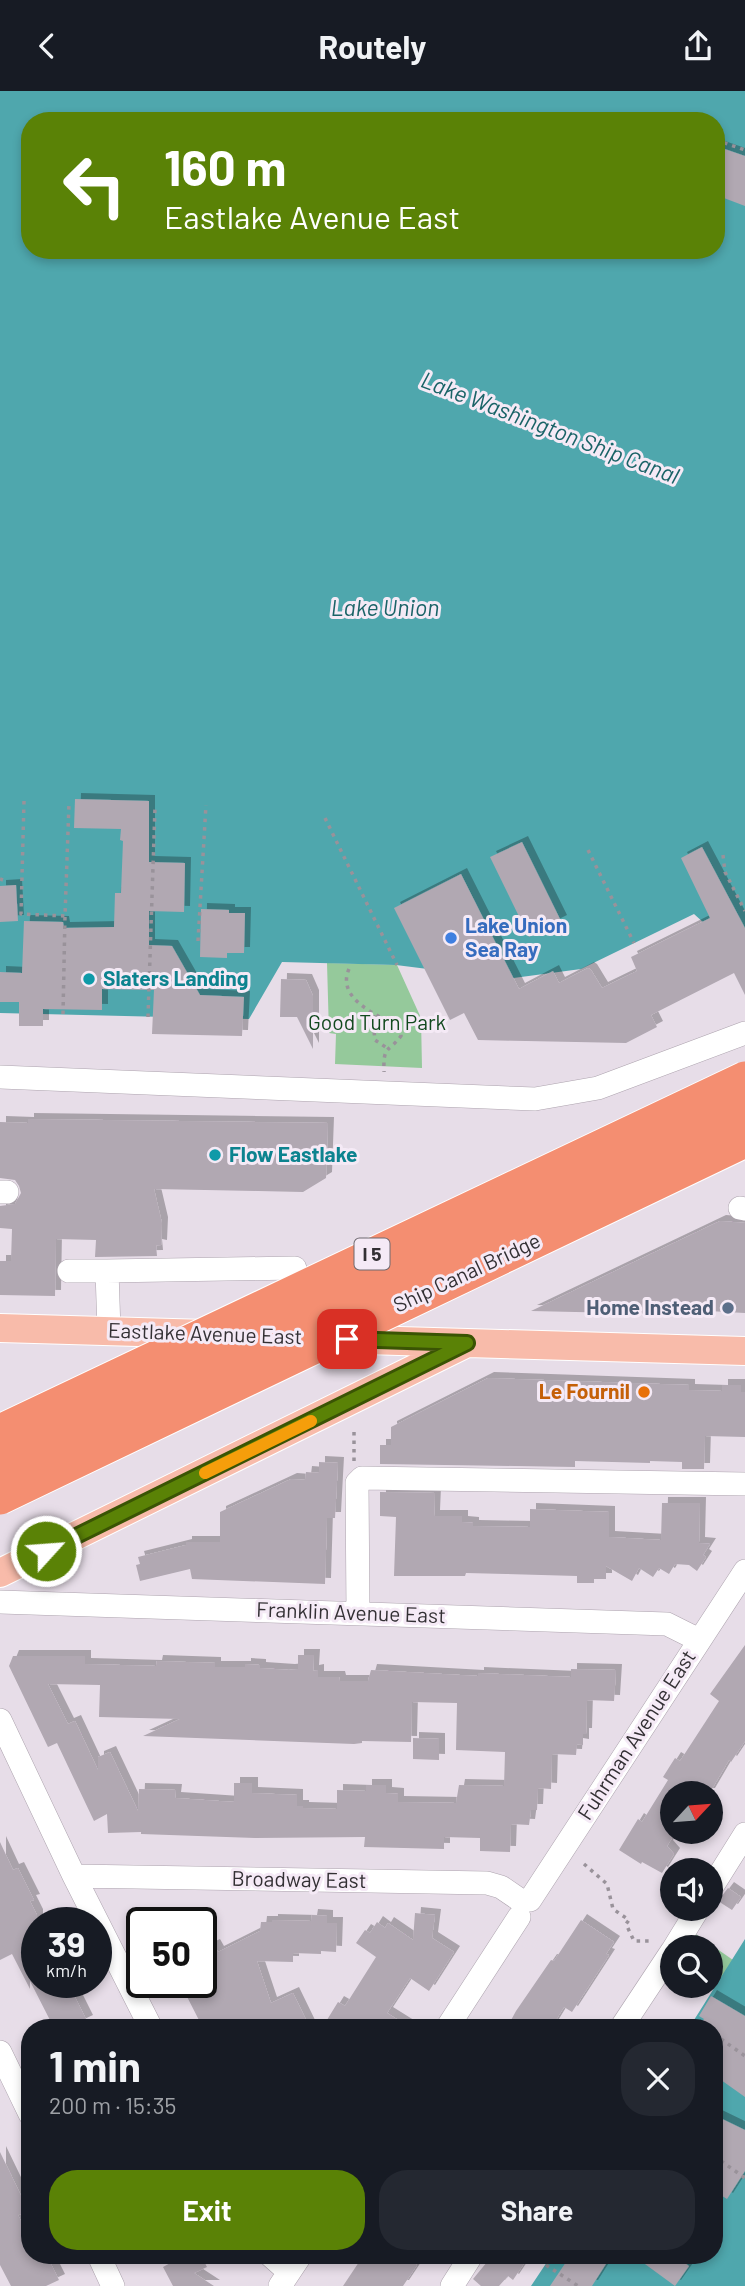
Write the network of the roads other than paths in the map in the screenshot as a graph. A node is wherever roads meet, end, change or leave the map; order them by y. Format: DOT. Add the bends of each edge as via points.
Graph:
graph roads {
  1 [pos="745,1033"];
  2 [pos="0,1077"];
  3 [pos="745,1078"];
  4 [pos="745,1110"];
  5 [pos="745,1141"];
  6 [pos="69,1271"];
  7 [pos="107,1271"];
  8 [pos="0,1328"];
  9 [pos="109,1331"];
  10 [pos="305,1338"];
  11 [pos="467,1343"];
  12 [pos="745,1351"];
  13 [pos="0,1431"];
  14 [pos="0,1464"];
  15 [pos="745,1483"];
  16 [pos="0,1497"];
  17 [pos="745,1571"];
  18 [pos="0,1573"];
  19 [pos="0,1602"];
  20 [pos="358,1613"];
  21 [pos="699,1640"];
  22 [pos="0,1720"];
  23 [pos="745,1834"];
  24 [pos="723,1869"];
  25 [pos="74,1876"];
  26 [pos="523,1906"];
  27 [pos="688,1921"];
  28 [pos="677,1935"];
  29 [pos="660,1959"];
  30 [pos="146,2019"];
  31 [pos="453,2019"];
  32 [pos="626,2019"];
  33 [pos="0,2053"];
  34 [pos="21,2096"];
  35 [pos="103,2264"];
  36 [pos="466,2264"];
  37 [pos="113,2286"];
  38 [pos="452,2286"];
  1 -- 2 [label="street" via="598,1088 535,1099"];
  3 -- 13 [label="highway, I 5, bridge"];
  4 -- 14 [label="highway, Ship Canal Bridge, bridge"];
  5 -- 16 [label="highway, Ship Canal Bridge, bridge"];
  6 -- 7 [label="street"];
  7 -- 9 [label="street"];
  7 -- 10 [label="street" via="295,1268"];
  8 -- 9 [label="main road, Eastlake Avenue East"];
  9 -- 10 [label="main road, Eastlake Avenue East"];
  10 -- 11 [label="main road, Eastlake Avenue East"];
  11 -- 12 [label="main road, Eastlake Avenue East"];
  11 -- 18 [label="main road"];
  15 -- 20 [label="street" via="362,1478 357,1483"];
  17 -- 21 [label="street, Fuhrman Avenue East"];
  19 -- 20 [label="street, Franklin Avenue East"];
  20 -- 21 [label="street, Franklin Avenue East" via="667,1624"];
  21 -- 26 [label="street, Fuhrman Avenue East"];
  22 -- 25 [label="street"];
  23 -- 24 [label="street"];
  25 -- 26 [label="street, Broadway East" via="487,1883 501,1887"];
  25 -- 30 [label="street"];
  26 -- 31 [label="street, Fuhrman Avenue East"];
  27 -- 28 [label="street"];
  29 -- 32 [label="street"];
  33 -- 34 [label="street"];
  35 -- 37 [label="street"];
  36 -- 38 [label="street"];
}
